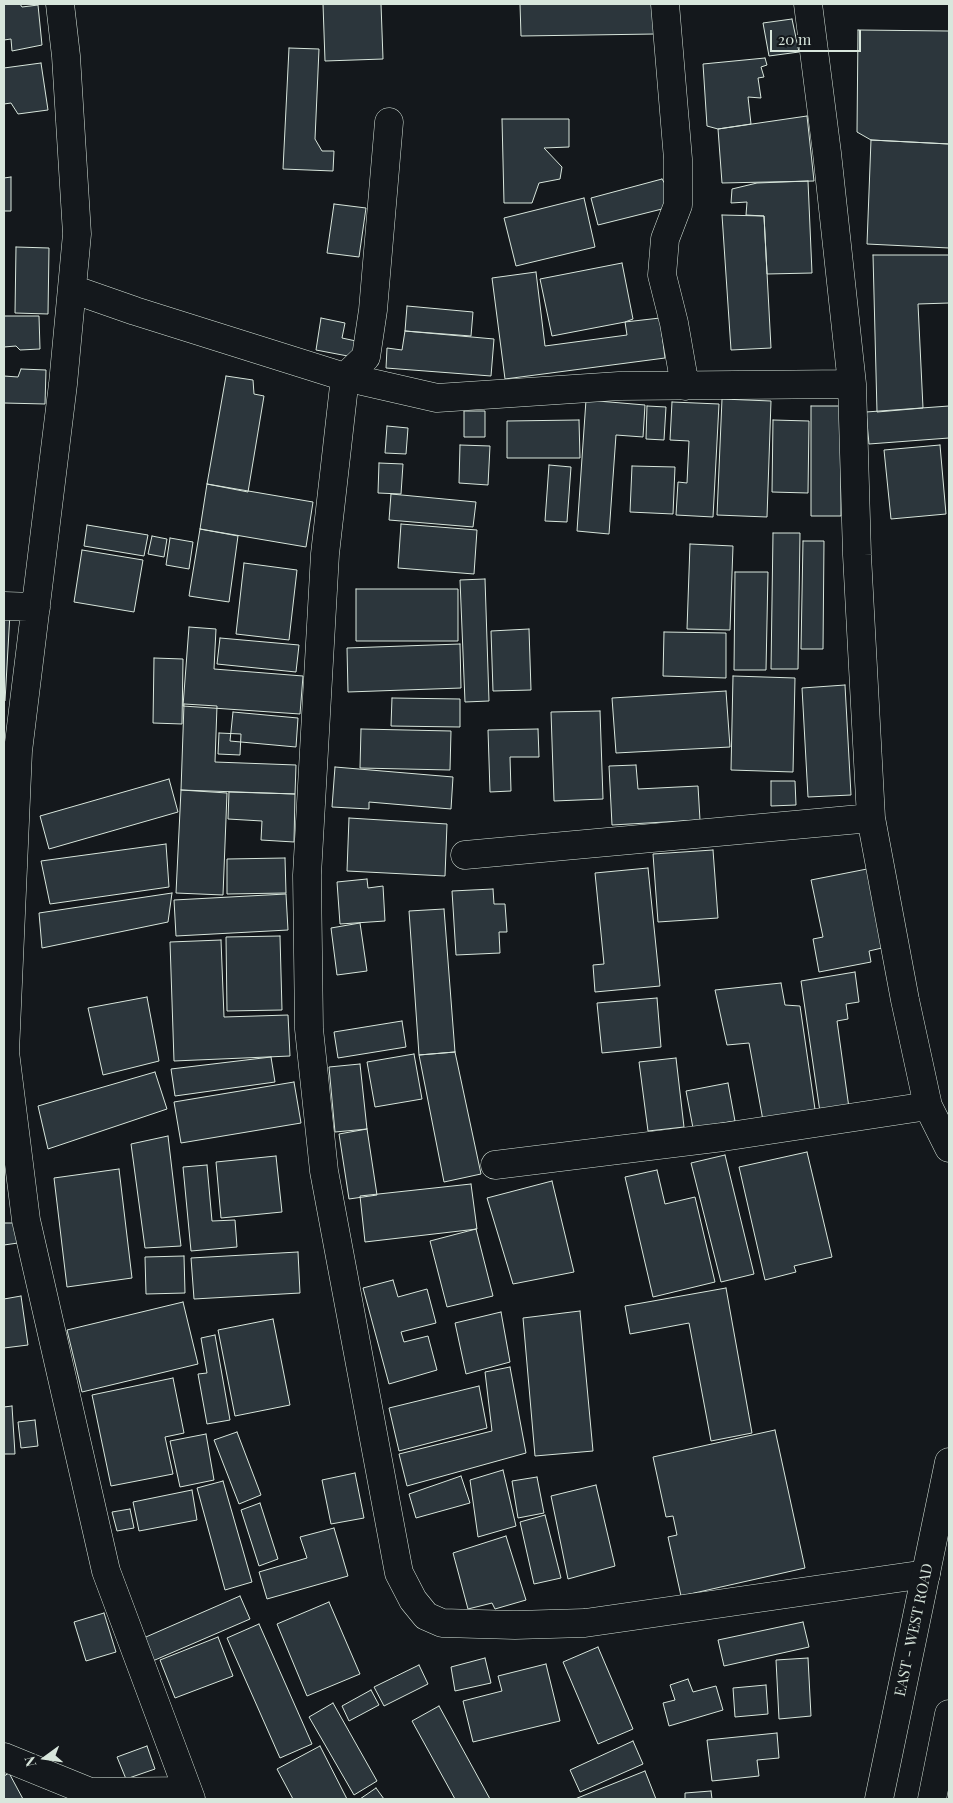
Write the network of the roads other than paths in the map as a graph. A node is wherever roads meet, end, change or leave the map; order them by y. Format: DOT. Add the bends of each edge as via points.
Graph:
graph roads {
  1 [pos="60,4"];
  2 [pos="665,4"];
  3 [pos="808,4"];
  4 [pos="389,122"];
  5 [pos="72,289"];
  6 [pos="345,377"];
  7 [pos="852,384"];
  8 [pos="686,386"];
  9 [pos="4,606"];
  10 [pos="36,607"];
  11 [pos="871,818"];
  12 [pos="465,855"];
  13 [pos="928,1106"];
  14 [pos="949,1148"];
  15 [pos="495,1165"];
  16 [pos="12,1167"];
  17 [pos="949,1462"];
  18 [pos="926,1574"];
  19 [pos="949,1714"];
  20 [pos="4,1756"];
  21 [pos="189,1795"];
  22 [pos="879,1799"];
  23 [pos="932,1799"];
  1 -- 5 [label="street" via="77,234"];
  2 -- 8 [label="street" via="678,159 678,205 665,239 662,275"];
  3 -- 7 [label="street"];
  4 -- 6 [label="street" via="366,357"];
  5 -- 6 [label="street"];
  5 -- 10 [label="street"];
  6 -- 8 [label="street" via="437,398 618,386"];
  6 -- 18 [label="street" via="325,554 306,875 309,1029 324,1171 399,1573 426,1616 442,1623 515,1625 585,1623"];
  7 -- 8 [label="street"];
  7 -- 11 [label="street"];
  9 -- 10 [label="street"];
  10 -- 16 [label="street" via="18,752 5,1052"];
  11 -- 12 [label="street"];
  11 -- 13 [label="street"];
  13 -- 14 [label="street"];
  13 -- 15 [label="street" via="723,1137"];
  16 -- 21 [label="street" via="106,1571"];
  17 -- 18 [label="street, EAST - WEST ROAD"];
  18 -- 22 [label="street, EAST - WEST ROAD"];
  19 -- 23 [label="street"];
  20 -- 21 [label="street" via="90,1792"];
}
